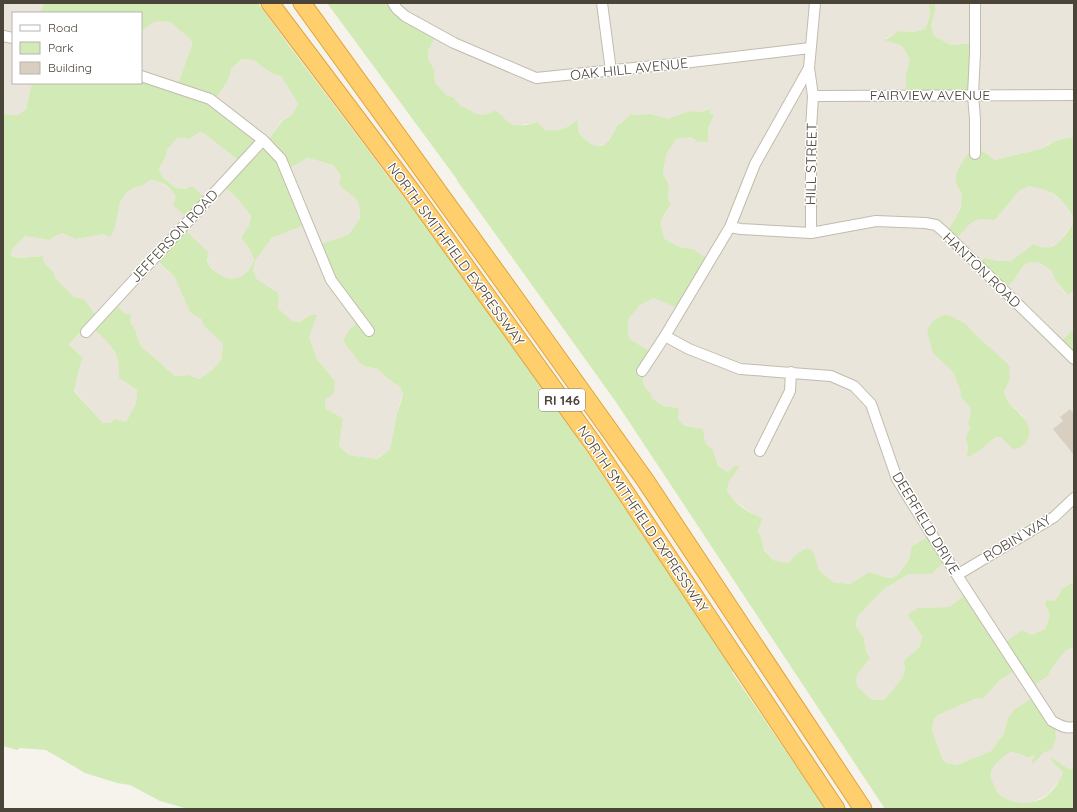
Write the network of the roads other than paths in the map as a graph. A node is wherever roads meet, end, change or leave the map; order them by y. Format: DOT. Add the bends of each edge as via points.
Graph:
graph roads {
  1 [pos="270,3"];
  2 [pos="302,3"];
  3 [pos="393,3"];
  4 [pos="602,3"];
  5 [pos="815,3"];
  6 [pos="975,3"];
  7 [pos="810,48"];
  8 [pos="809,68"];
  9 [pos="611,71"];
  10 [pos="142,76"];
  11 [pos="973,95"];
  12 [pos="1074,95"];
  13 [pos="813,96"];
  14 [pos="263,140"];
  15 [pos="975,154"];
  16 [pos="730,226"];
  17 [pos="811,233"];
  18 [pos="369,331"];
  19 [pos="86,332"];
  20 [pos="665,336"];
  21 [pos="1074,359"];
  22 [pos="642,371"];
  23 [pos="792,372"];
  24 [pos="760,451"];
  25 [pos="1074,498"];
  26 [pos="957,575"];
  27 [pos="1074,727"];
  28 [pos="836,809"];
  29 [pos="863,809"];
  1 -- 28 [label="highway, NORTH SMITHFIELD EXPRESSWAY / RI 146" via="413,193 594,445"];
  2 -- 29 [label="highway, NORTH SMITHFIELD EXPRESSWAY / RI 146" via="632,461"];
  3 -- 9 [label="street, OAK HILL AVENUE" via="405,16 454,43 536,78"];
  4 -- 9 [label="street"];
  5 -- 7 [label="street"];
  6 -- 11 [label="street"];
  7 -- 8 [label="street"];
  7 -- 9 [label="street, OAK HILL AVENUE"];
  8 -- 13 [label="street"];
  8 -- 16 [label="street" via="755,164"];
  10 -- 14 [label="street" via="210,99"];
  11 -- 12 [label="street, FAIRVIEW AVENUE"];
  11 -- 13 [label="street, FAIRVIEW AVENUE"];
  11 -- 15 [label="street" via="976,119"];
  13 -- 17 [label="street, HILL STREET"];
  14 -- 18 [label="street" via="281,159 331,280"];
  14 -- 19 [label="street, JEFFERSON ROAD"];
  16 -- 17 [label="street, HANTON ROAD" via="741,230"];
  16 -- 20 [label="street"];
  17 -- 21 [label="street, HANTON ROAD" via="876,221 936,225"];
  20 -- 22 [label="street"];
  20 -- 23 [label="street, DEERFIELD DRIVE" via="689,349 740,369"];
  23 -- 24 [label="street" via="790,391"];
  23 -- 26 [label="street, DEERFIELD DRIVE" via="832,376 854,386 871,404 897,479"];
  25 -- 26 [label="street, ROBIN WAY" via="1054,517"];
  26 -- 27 [label="street, DEERFIELD DRIVE" via="1052,721 1065,727"];
}
